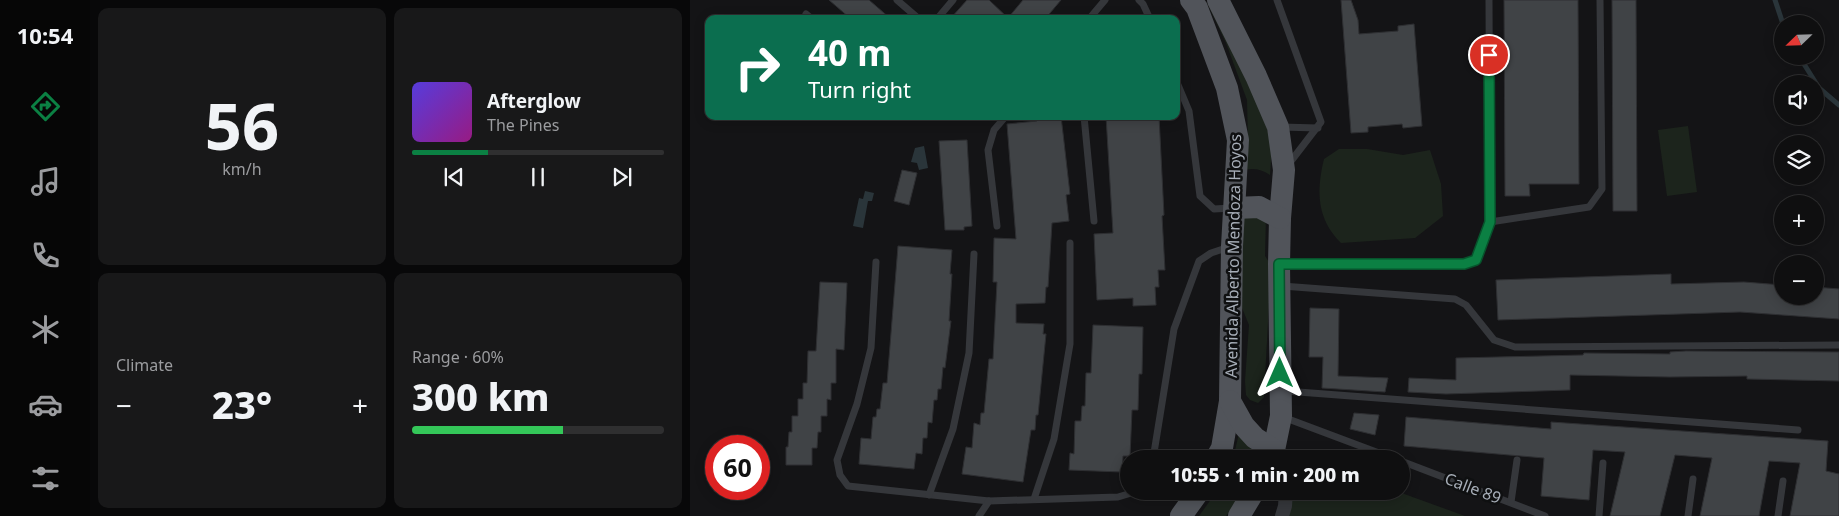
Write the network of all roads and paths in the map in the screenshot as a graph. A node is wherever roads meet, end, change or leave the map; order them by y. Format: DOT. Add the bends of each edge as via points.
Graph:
graph roads {
  1 [pos="897,0"];
  2 [pos="953,0"];
  3 [pos="1106,0"];
  4 [pos="1139,0"];
  5 [pos="1191,0"];
  6 [pos="1218,0"];
  7 [pos="1277,0"];
  8 [pos="1489,0"];
  9 [pos="1600,0"];
  10 [pos="914,15"];
  11 [pos="940,15"];
  12 [pos="1093,15"];
  13 [pos="1148,15"];
  14 [pos="1180,90"];
  15 [pos="1003,120"];
  16 [pos="1084,120"];
  17 [pos="1278,128"];
  18 [pos="1318,128"];
  19 [pos="1284,170"];
  20 [pos="1235,208"];
  21 [pos="1280,218"];
  22 [pos="1094,221"];
  23 [pos="1490,222"];
  24 [pos="997,226"];
  25 [pos="1070,243"];
  26 [pos="1232,246"];
  27 [pos="974,254"];
  28 [pos="876,262"];
  29 [pos="1279,264"];
  30 [pos="1279,286"];
  31 [pos="1839,345"];
  32 [pos="1280,391"];
  33 [pos="1230,401"];
  34 [pos="1281,416"];
  35 [pos="1798,430"];
  36 [pos="1154,450"];
  37 [pos="1221,450"];
  38 [pos="1268,450"];
  39 [pos="1275,450"];
  40 [pos="1371,450"];
  41 [pos="1517,460"];
  42 [pos="1603,463"];
  43 [pos="1410,464"];
  44 [pos="1693,480"];
  45 [pos="1783,481"];
  46 [pos="928,495"];
  47 [pos="1120,496"];
  48 [pos="1034,499"];
  49 [pos="1193,500"];
  50 [pos="1249,500"];
  51 [pos="1285,500"];
  52 [pos="989,501"];
  53 [pos="1511,502"];
  54 [pos="979,516"];
  55 [pos="1182,516"];
  56 [pos="1239,516"];
  57 [pos="1282,516"];
  58 [pos="1545,516"];
  59 [pos="1598,516"];
  60 [pos="1688,516"];
  61 [pos="1778,516"];
  1 -- 10 [label="lane"];
  2 -- 11 [label="lane"];
  3 -- 12 [label="lane"];
  4 -- 13 [label="lane"];
  5 -- 20 [label="main road, Avenida Alberto Mendoza Hoyos" via="1228,88 1238,140"];
  6 -- 17 [label="main road"];
  7 -- 18 [label="lane" via="1317,107 1321,122"];
  8 -- 23 [label="lane"];
  9 -- 23 [label="lane" via="1602,189 1589,207"];
  14 -- 20 [label="lane" via="1189,111 1200,196 1214,209"];
  15 -- 24 [label="lane" via="994,130 988,150"];
  16 -- 22 [label="lane"];
  17 -- 18 [label="lane"];
  17 -- 19 [label="main road"];
  18 -- 19 [label="lane"];
  19 -- 21 [label="main road"];
  20 -- 21 [label="main road" via="1259,207"];
  20 -- 26 [label="main road, Avenida Alberto Mendoza Hoyos"];
  21 -- 29 [label="main road"];
  23 -- 29 [label="lane" via="1476,260 1464,264"];
  25 -- 48 [label="lane" via="1070,344 1054,439"];
  26 -- 33 [label="main road, Avenida Alberto Mendoza Hoyos"];
  26 -- 36 [label="lane" via="1199,261 1174,328"];
  27 -- 46 [label="lane" via="968,353 953,429"];
  28 -- 46 [label="lane" via="871,348 857,404 837,460 840,475 848,486"];
  29 -- 30 [label="main road"];
  30 -- 31 [label="lane" via="1455,299 1466,305 1494,340 1515,347"];
  30 -- 32 [label="main road"];
  32 -- 34 [label="main road"];
  32 -- 35 [label="lane"];
  33 -- 37 [label="main road, Avenida Alberto Mendoza Hoyos"];
  33 -- 38 [label="main road" via="1244,426"];
  34 -- 39 [label="main road"];
  34 -- 40 [label="lane"];
  41 -- 53 [label="lane"];
  42 -- 59 [label="lane"];
  43 -- 53 [label="lane, Calle 89"];
  44 -- 60 [label="lane"];
  45 -- 61 [label="lane"];
  46 -- 52 [label="lane"];
  47 -- 48 [label="lane"];
  48 -- 52 [label="lane"];
  49 -- 55 [label="main road"];
  50 -- 56 [label="main road"];
  51 -- 57 [label="street"];
  52 -- 54 [label="lane"];
  53 -- 58 [label="lane, Calle 89"];
}
